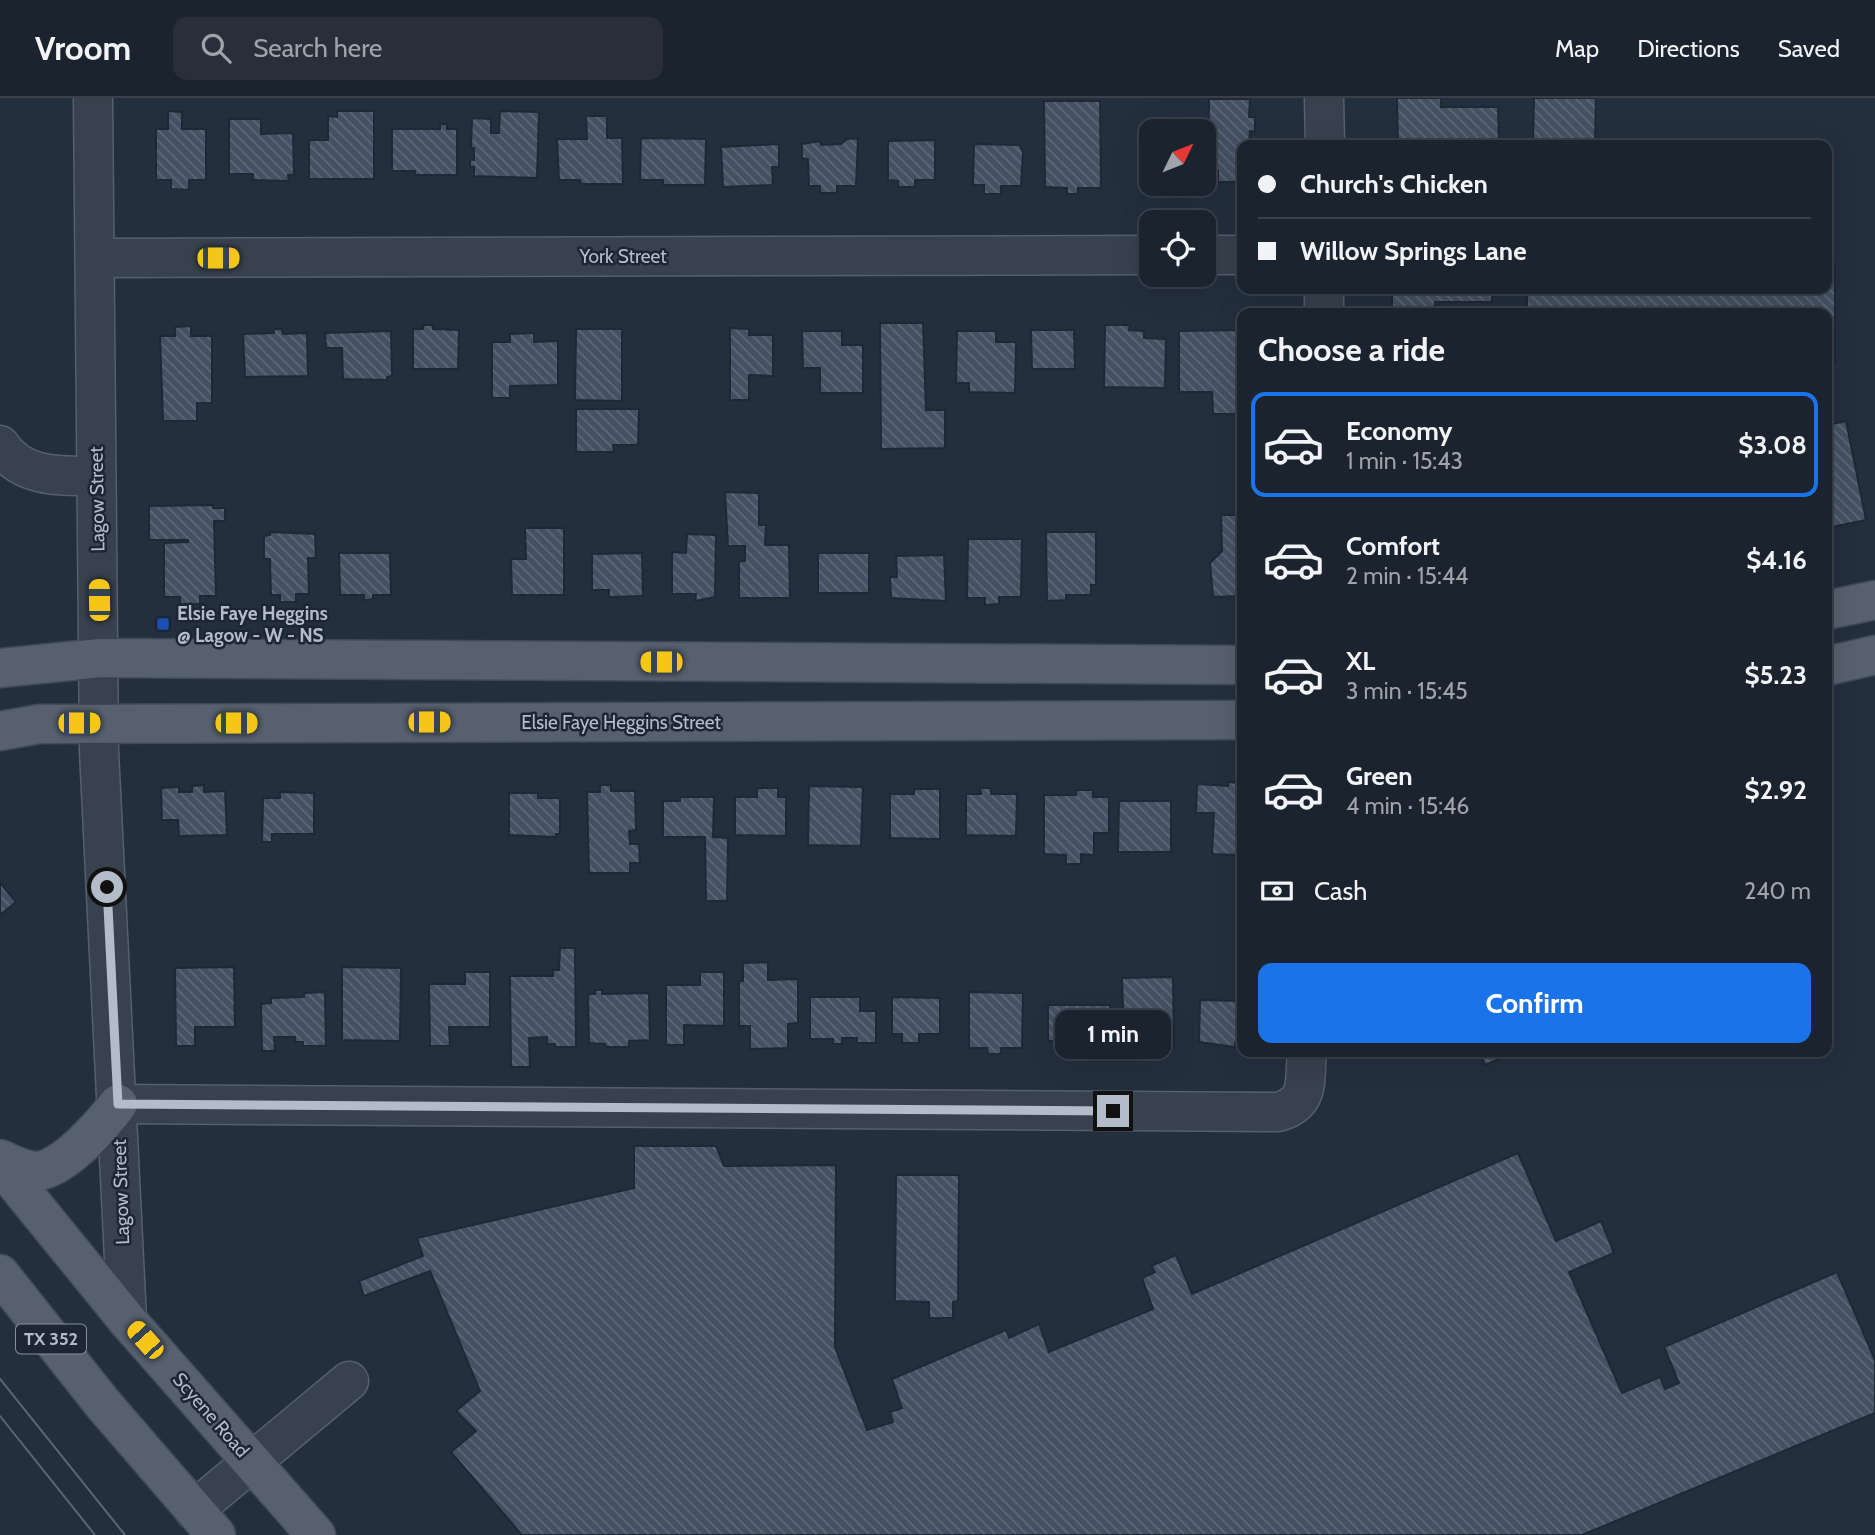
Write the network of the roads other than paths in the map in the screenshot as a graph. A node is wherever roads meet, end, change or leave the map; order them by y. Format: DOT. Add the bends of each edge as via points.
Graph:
graph roads {
  1 [pos="93,98"];
  2 [pos="1324,98"];
  3 [pos="1325,140"];
  4 [pos="1139,255"];
  5 [pos="1216,255"];
  6 [pos="1237,255"];
  7 [pos="95,258"];
  8 [pos="0,445"];
  9 [pos="96,476"];
  10 [pos="1875,600"];
  11 [pos="1832,609"];
  12 [pos="1875,655"];
  13 [pos="100,658"];
  14 [pos="1237,665"];
  15 [pos="1832,665"];
  16 [pos="0,668"];
  17 [pos="1237,720"];
  18 [pos="99,723"];
  19 [pos="0,731"];
  20 [pos="1307,1057"];
  21 [pos="118,1104"];
  22 [pos="0,1159"];
  23 [pos="0,1164"];
  24 [pos="0,1274"];
  25 [pos="127,1320"];
  26 [pos="349,1381"];
  27 [pos="252,1462"];
  28 [pos="205,1522"];
  29 [pos="316,1535"];
  1 -- 7 [label="street, Lagow Street"];
  2 -- 3 [label="street"];
  4 -- 7 [label="street, York Street"];
  5 -- 6 [label="street"];
  7 -- 9 [label="street, Lagow Street"];
  8 -- 9 [label="street" via="25,469 60,476"];
  9 -- 13 [label="street, Lagow Street"];
  10 -- 11 [label="main road"];
  12 -- 15 [label="main road"];
  13 -- 14 [label="main road"];
  13 -- 16 [label="main road"];
  13 -- 18 [label="street, Lagow Street"];
  17 -- 18 [label="main road, Elsie Faye Heggins Street"];
  18 -- 19 [label="main road, Elsie Faye Heggins Street" via="39,723"];
  18 -- 21 [label="street, Lagow Street"];
  20 -- 21 [label="street" via="1303,1097 1294,1108 1278,1112"];
  21 -- 22 [label="main road" via="77,1149 41,1171 24,1170"];
  21 -- 25 [label="street, Lagow Street"];
  23 -- 25 [label="main road, Scyene Road"];
  24 -- 28 [label="main road, TX 352"];
  25 -- 27 [label="main road, Scyene Road"];
  26 -- 27 [label="street"];
  27 -- 28 [label="street"];
  27 -- 29 [label="main road, Scyene Road"];
}
